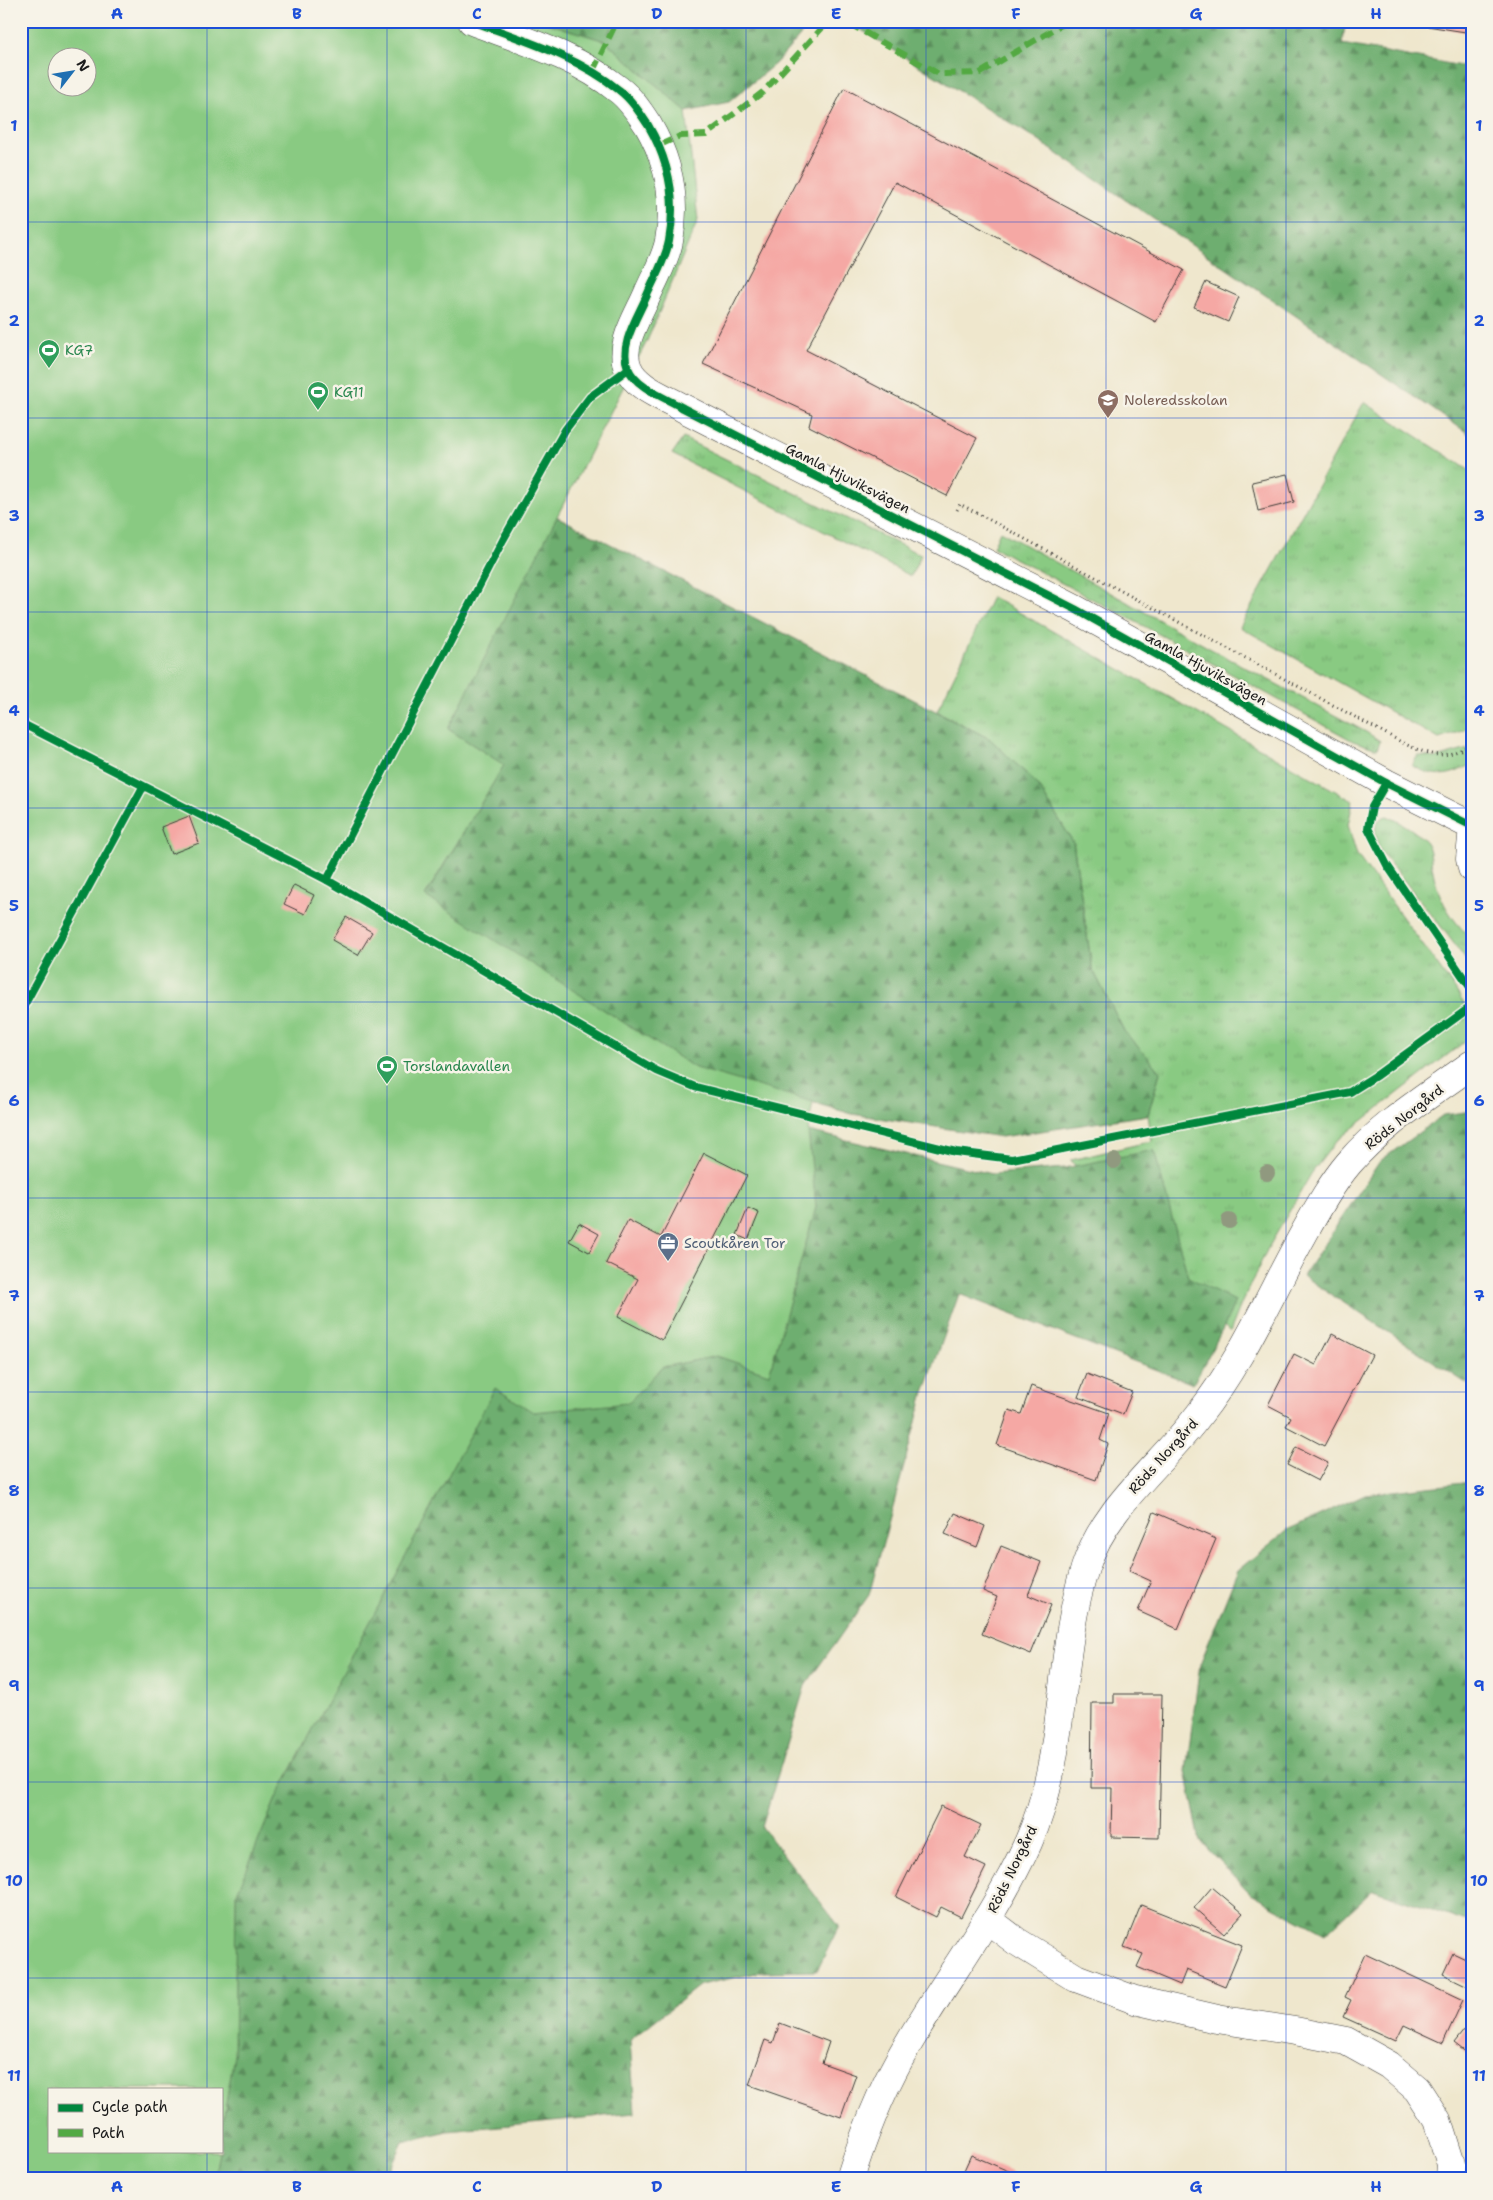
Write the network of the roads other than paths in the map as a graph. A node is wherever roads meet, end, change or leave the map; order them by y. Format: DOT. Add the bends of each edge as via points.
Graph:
graph roads {
  1 [pos="472,21"];
  2 [pos="1472,826"];
  3 [pos="1472,837"];
  4 [pos="1472,868"];
  5 [pos="1472,1064"];
  6 [pos="988,1919"];
  7 [pos="850,2179"];
  8 [pos="1450,2179"];
  1 -- 2 [label="street, Gamla Hjuviksvägen" via="542,47 592,71 621,90 660,145 670,178 673,207 669,243 629,336 625,354 628,369 637,380 683,408 1075,609 1386,782"];
  3 -- 4 [label="street"];
  5 -- 6 [label="street, Röds Norgård" via="1395,1120 1348,1163 1322,1202 1219,1388 1193,1423 1128,1495 1104,1530 1086,1564 1073,1614 1054,1753 1044,1794 1028,1842"];
  6 -- 7 [label="street, Röds Norgård" via="900,2058 864,2131"];
  6 -- 8 [label="street, Röds Norgård" via="1016,1941 1076,1978 1135,2000 1217,2020 1346,2041 1389,2065 1417,2089 1437,2120 1451,2164"];
}
